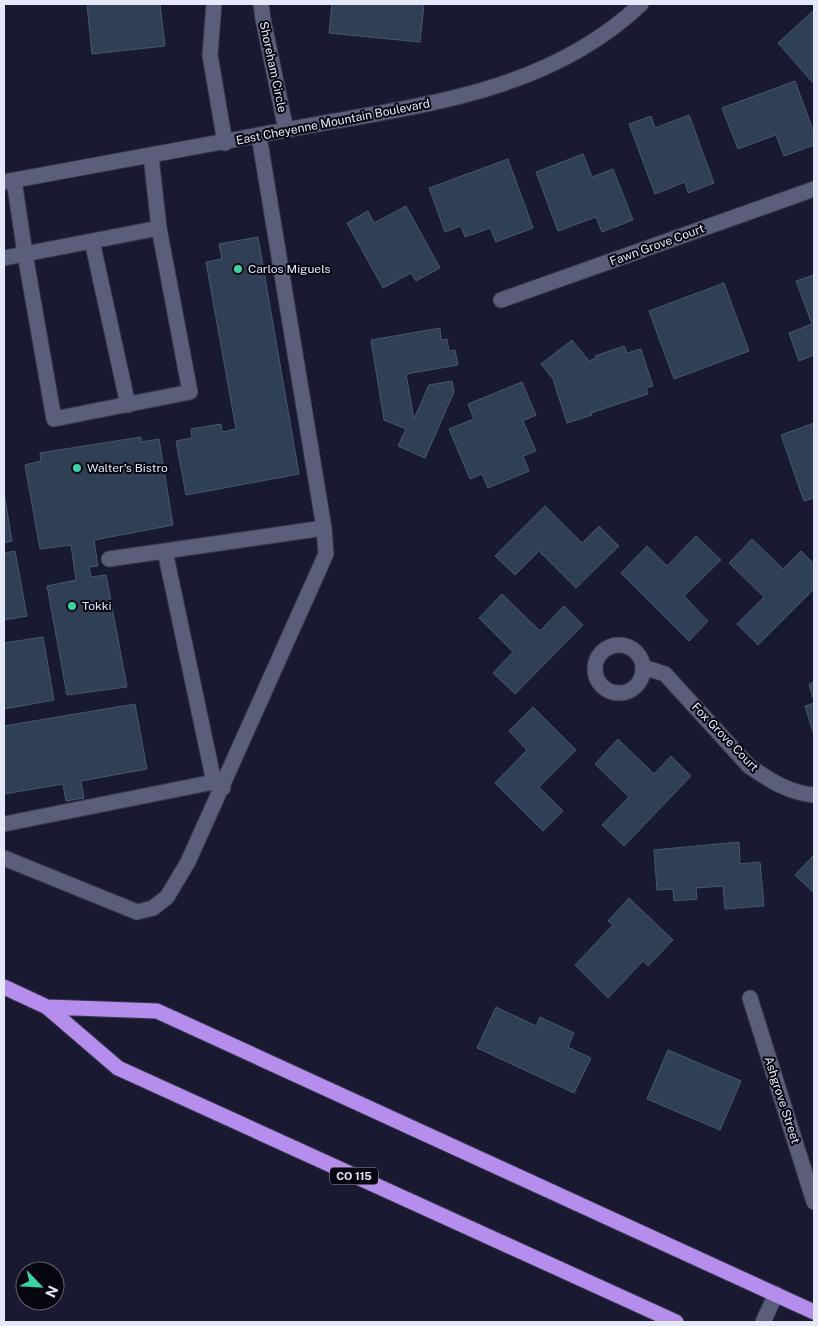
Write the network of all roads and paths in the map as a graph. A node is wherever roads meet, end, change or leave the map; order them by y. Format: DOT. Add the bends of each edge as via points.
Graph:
graph roads {
  1 [pos="214,4"];
  2 [pos="261,4"];
  3 [pos="641,4"];
  4 [pos="286,130"];
  5 [pos="259,136"];
  6 [pos="225,143"];
  7 [pos="151,156"];
  8 [pos="9,181"];
  9 [pos="814,189"];
  10 [pos="159,228"];
  11 [pos="92,241"];
  12 [pos="25,254"];
  13 [pos="4,258"];
  14 [pos="500,300"];
  15 [pos="128,404"];
  16 [pos="324,528"];
  17 [pos="165,551"];
  18 [pos="110,559"];
  19 [pos="643,667"];
  20 [pos="218,785"];
  21 [pos="814,795"];
  22 [pos="4,824"];
  23 [pos="4,858"];
  24 [pos="4,987"];
  25 [pos="750,998"];
  26 [pos="47,1007"];
  27 [pos="814,1202"];
  28 [pos="776,1294"];
  29 [pos="814,1312"];
  30 [pos="676,1322"];
  31 [pos="763,1322"];
  1 -- 6 [label="street" via="210,55"];
  2 -- 4 [label="street, Shoreham Circle"];
  3 -- 4 [label="street, East Cheyenne Mountain Boulevard" via="602,36 523,77 478,92 381,114"];
  4 -- 5 [label="street, East Cheyenne Mountain Boulevard"];
  5 -- 6 [label="street, East Cheyenne Mountain Boulevard"];
  5 -- 16 [label="street"];
  6 -- 7 [label="street, East Cheyenne Mountain Boulevard"];
  7 -- 8 [label="street, East Cheyenne Mountain Boulevard"];
  7 -- 10 [label="street"];
  8 -- 12 [label="street"];
  9 -- 14 [label="street, Fawn Grove Court"];
  10 -- 11 [label="street"];
  10 -- 15 [label="street" via="190,392"];
  11 -- 12 [label="street"];
  11 -- 15 [label="street"];
  12 -- 13 [label="street"];
  12 -- 15 [label="street" via="54,419"];
  16 -- 17 [label="street"];
  16 -- 20 [label="street" via="326,554"];
  17 -- 18 [label="street"];
  17 -- 20 [label="street"];
  19 -- 21 [label="street, Fox Grove Court" via="665,674 749,766 794,792"];
  20 -- 22 [label="street"];
  20 -- 23 [label="street" via="188,862 168,897 153,908 137,912"];
  24 -- 26 [label="highway, CO 115"];
  25 -- 27 [label="street, Ashgrove Street"];
  26 -- 28 [label="highway, CO 115" via="156,1011"];
  26 -- 30 [label="highway, CO 115" via="118,1068"];
  28 -- 29 [label="highway, CO 115"];
  28 -- 31 [label="street"];
}
